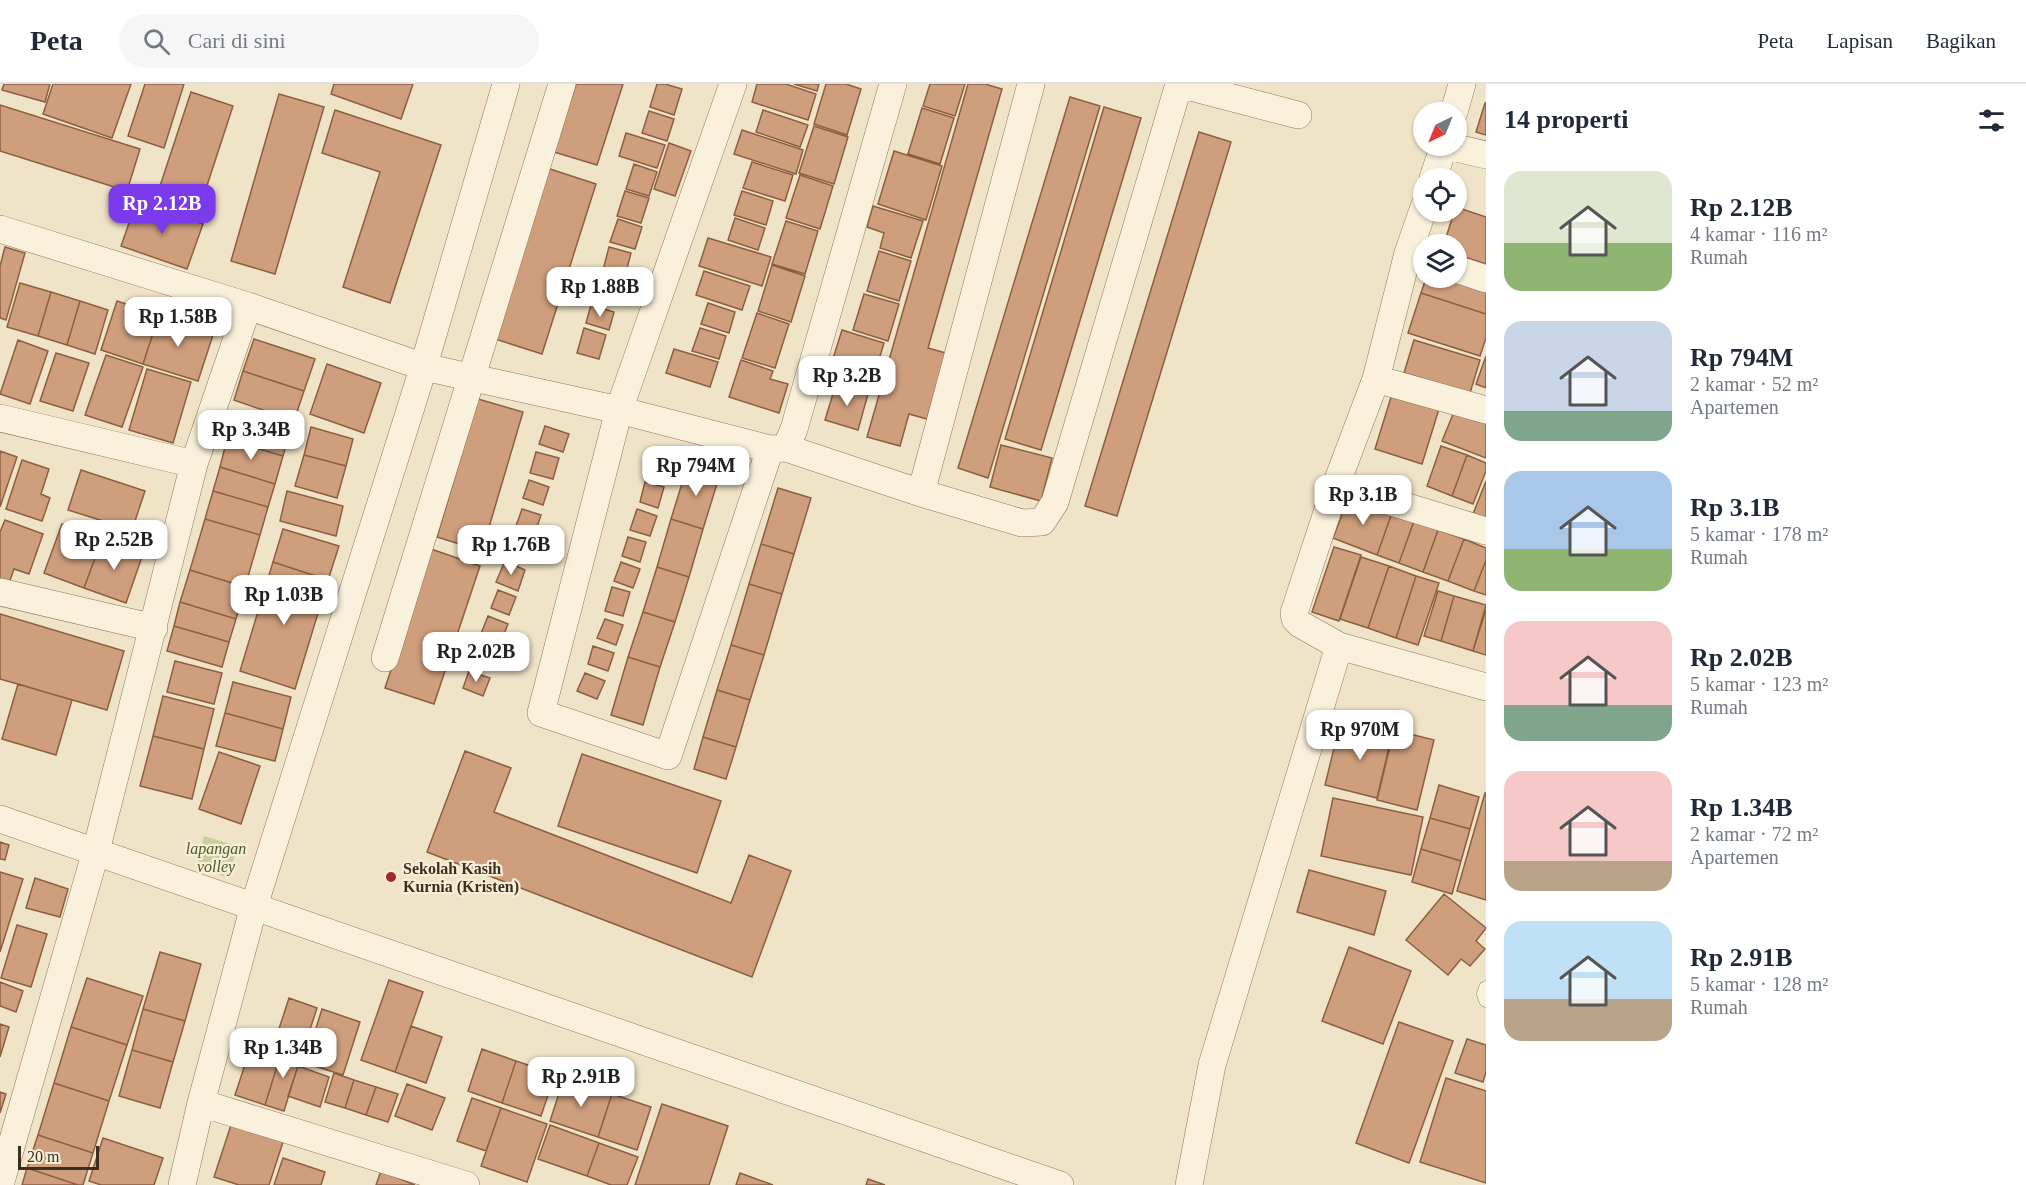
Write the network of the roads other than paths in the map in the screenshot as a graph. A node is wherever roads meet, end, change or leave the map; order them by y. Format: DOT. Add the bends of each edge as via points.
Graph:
graph roads {
  1 [pos="506,84"];
  2 [pos="562,84"];
  3 [pos="733,84"];
  4 [pos="893,84"];
  5 [pos="1031,84"];
  6 [pos="1462,84"];
  7 [pos="1457,102"];
  8 [pos="1298,115"];
  9 [pos="1467,151"];
  10 [pos="1486,155"];
  11 [pos="0,229"];
  12 [pos="1413,265"];
  13 [pos="1467,273"];
  14 [pos="1486,279"];
  15 [pos="248,306"];
  16 [pos="424,366"];
  17 [pos="472,377"];
  18 [pos="1376,379"];
  19 [pos="619,410"];
  20 [pos="1486,410"];
  21 [pos="0,418"];
  22 [pos="778,449"];
  23 [pos="194,465"];
  24 [pos="1336,485"];
  25 [pos="921,493"];
  26 [pos="1486,531"];
  27 [pos="0,592"];
  28 [pos="154,628"];
  29 [pos="1339,646"];
  30 [pos="385,658"];
  31 [pos="1486,687"];
  32 [pos="0,819"];
  33 [pos="96,851"];
  34 [pos="254,906"];
  35 [pos="1486,988"];
  36 [pos="1486,1000"];
  37 [pos="201,1103"];
  38 [pos="0,1185"];
  39 [pos="182,1185"];
  40 [pos="466,1185"];
  41 [pos="1060,1185"];
  42 [pos="1189,1185"];
  1 -- 16 [label="street"];
  2 -- 17 [label="street"];
  3 -- 19 [label="street"];
  4 -- 22 [label="street" via="794,429"];
  5 -- 25 [label="street"];
  6 -- 7 [label="street"];
  8 -- 25 [label="street" via="1179,84 1055,502 1042,522 1022,523"];
  9 -- 10 [label="street"];
  11 -- 15 [label="street"];
  12 -- 18 [label="street"];
  13 -- 14 [label="street"];
  15 -- 16 [label="street"];
  15 -- 23 [label="street"];
  16 -- 17 [label="street"];
  16 -- 34 [label="street"];
  17 -- 19 [label="street"];
  17 -- 30 [label="street"];
  18 -- 20 [label="street"];
  18 -- 24 [label="street"];
  19 -- 22 [label="street"];
  19 -- 22 [label="street" via="541,713 669,756"];
  21 -- 23 [label="street"];
  22 -- 25 [label="street"];
  23 -- 28 [label="street"];
  24 -- 26 [label="street"];
  24 -- 29 [label="street" via="1294,613 1300,624"];
  27 -- 28 [label="street"];
  28 -- 33 [label="street"];
  29 -- 31 [label="street"];
  29 -- 42 [label="street" via="1212,1065"];
  32 -- 33 [label="street"];
  33 -- 34 [label="street"];
  33 -- 38 [label="street"];
  34 -- 37 [label="street"];
  34 -- 41 [label="street"];
  35 -- 36 [label="lane"];
  37 -- 39 [label="street"];
  37 -- 40 [label="street"];
}
